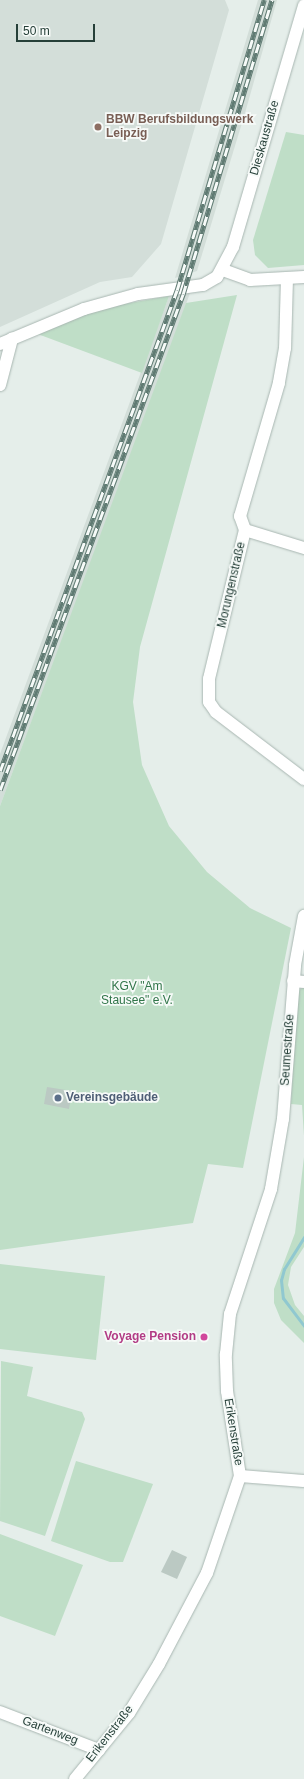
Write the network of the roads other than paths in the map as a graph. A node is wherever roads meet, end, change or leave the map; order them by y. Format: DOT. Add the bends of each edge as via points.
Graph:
graph roads {
  1 [pos="304,5"];
  2 [pos="224,270"];
  3 [pos="304,277"];
  4 [pos="286,278"];
  5 [pos="12,339"];
  6 [pos="0,344"];
  7 [pos="0,385"];
  8 [pos="245,530"];
  9 [pos="304,548"];
  10 [pos="304,779"];
  11 [pos="304,916"];
  12 [pos="299,982"];
  13 [pos="283,1119"];
  14 [pos="240,1476"];
  15 [pos="304,1481"];
  16 [pos="0,1712"];
  17 [pos="99,1750"];
  18 [pos="75,1779"];
  1 -- 2 [label="street, Dieskaustraße"];
  2 -- 4 [label="street" via="250,280"];
  2 -- 5 [label="street" via="204,285 138,294 92,307"];
  3 -- 4 [label="street"];
  4 -- 8 [label="street, Morungenstraße" via="285,348 279,383 240,516"];
  5 -- 6 [label="street"];
  5 -- 7 [label="street"];
  8 -- 9 [label="street"];
  8 -- 10 [label="street, Morungenstraße" via="209,679 209,702 216,712"];
  11 -- 12 [label="street, Seumestraße"];
  12 -- 13 [label="street, Seumestraße"];
  13 -- 14 [label="street, Erikenstraße" via="271,1189 230,1314 226,1354 227,1392"];
  14 -- 15 [label="street"];
  14 -- 17 [label="street, Erikenstraße" via="207,1573 197,1594 129,1713"];
  16 -- 17 [label="street, Gartenweg"];
  17 -- 18 [label="street, Erikenstraße"];
}
